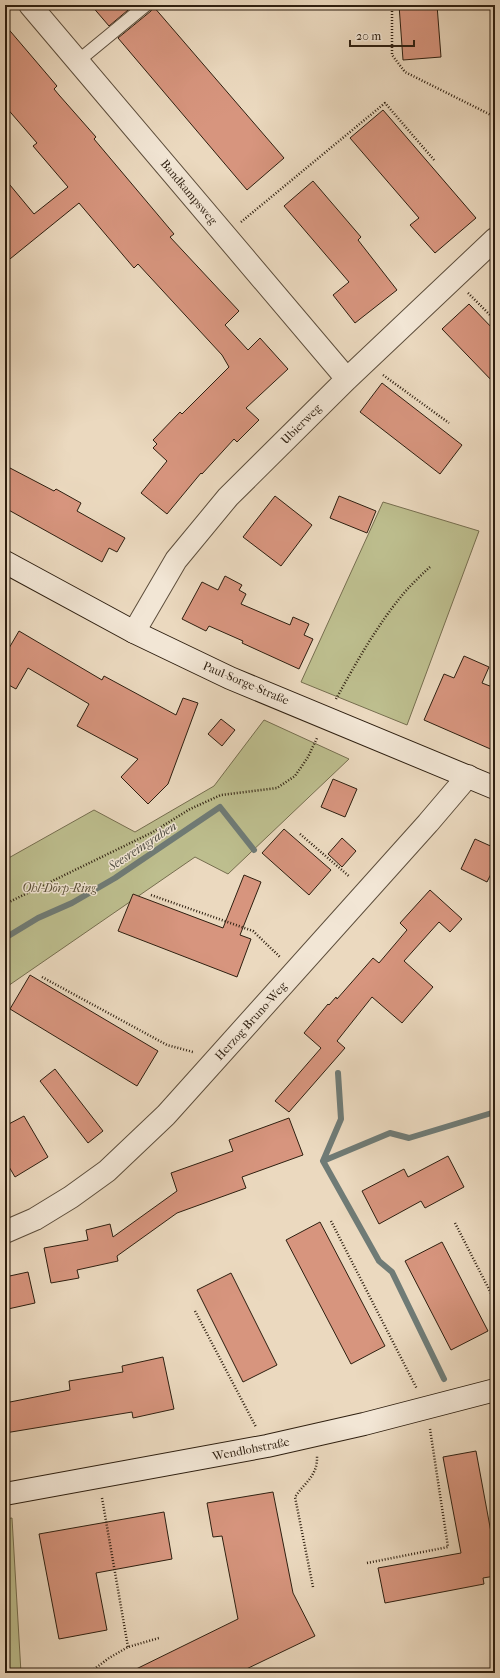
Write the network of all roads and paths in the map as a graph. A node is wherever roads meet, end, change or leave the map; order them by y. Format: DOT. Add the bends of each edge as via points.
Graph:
graph roads {
  1 [pos="30,5"];
  2 [pos="146,5"];
  3 [pos="392,5"];
  4 [pos="78,61"];
  5 [pos="495,117"];
  6 [pos="435,161"];
  7 [pos="225,235"];
  8 [pos="495,239"];
  9 [pos="453,279"];
  10 [pos="495,320"];
  11 [pos="365,361"];
  12 [pos="347,379"];
  13 [pos="449,423"];
  14 [pos="5,562"];
  15 [pos="430,567"];
  16 [pos="134,632"];
  17 [pos="326,717"];
  18 [pos="468,776"];
  19 [pos="495,788"];
  20 [pos="300,834"];
  21 [pos="367,892"];
  22 [pos="151,895"];
  23 [pos="5,904"];
  24 [pos="296,971"];
  25 [pos="42,977"];
  26 [pos="217,1059"];
  27 [pos="331,1221"];
  28 [pos="455,1223"];
  29 [pos="5,1232"];
  30 [pos="495,1301"];
  31 [pos="195,1311"];
  32 [pos="495,1390"];
  33 [pos="426,1407"];
  34 [pos="313,1436"];
  35 [pos="267,1446"];
  36 [pos="98,1477"];
  37 [pos="5,1494"];
  38 [pos="367,1563"];
  39 [pos="313,1587"];
  40 [pos="159,1638"];
  41 [pos="128,1647"];
  42 [pos="89,1673"];
  1 -- 4 [label="street, Bandkampsweg"];
  2 -- 4 [label="lane"];
  3 -- 5 [label="path" via="392,55 405,72"];
  4 -- 7 [label="street, Bandkampsweg"];
  6 -- 7 [label="path" via="385,103"];
  7 -- 12 [label="street, Bandkampsweg"];
  8 -- 9 [label="street, Ubierweg"];
  9 -- 10 [label="path"];
  9 -- 11 [label="street, Ubierweg"];
  11 -- 12 [label="street, Ubierweg"];
  11 -- 13 [label="path"];
  12 -- 16 [label="street, Ubierweg" via="228,497 176,560"];
  14 -- 16 [label="street, Paul-Sorge-Straße"];
  15 -- 17 [label="path" via="404,593 383,620 351,670"];
  16 -- 17 [label="street, Paul-Sorge-Straße" via="230,678"];
  17 -- 18 [label="street, Paul-Sorge-Straße"];
  17 -- 23 [label="path" via="308,757 295,776 277,788 221,795 153,832"];
  18 -- 19 [label="street, Paul-Sorge-Straße"];
  18 -- 21 [label="street, Herzog-Bruno-Weg"];
  20 -- 21 [label="path"];
  21 -- 24 [label="street, Herzog-Bruno-Weg"];
  22 -- 24 [label="path" via="253,931"];
  24 -- 26 [label="street, Herzog-Bruno-Weg"];
  25 -- 26 [label="path" via="166,1045"];
  26 -- 29 [label="street, Herzog-Bruno-Weg" via="166,1115 107,1171 36,1219"];
  27 -- 33 [label="path"];
  28 -- 30 [label="path"];
  31 -- 35 [label="path"];
  32 -- 33 [label="street, Wendlohstraße"];
  33 -- 34 [label="street, Wendlohstraße"];
  33 -- 38 [label="path" via="448,1547"];
  34 -- 35 [label="street, Wendlohstraße"];
  34 -- 39 [label="path" via="318,1458 317,1467 295,1497"];
  35 -- 36 [label="street, Wendlohstraße"];
  36 -- 37 [label="street, Wendlohstraße"];
  36 -- 41 [label="path"];
  40 -- 41 [label="path"];
  41 -- 42 [label="path"];
}
